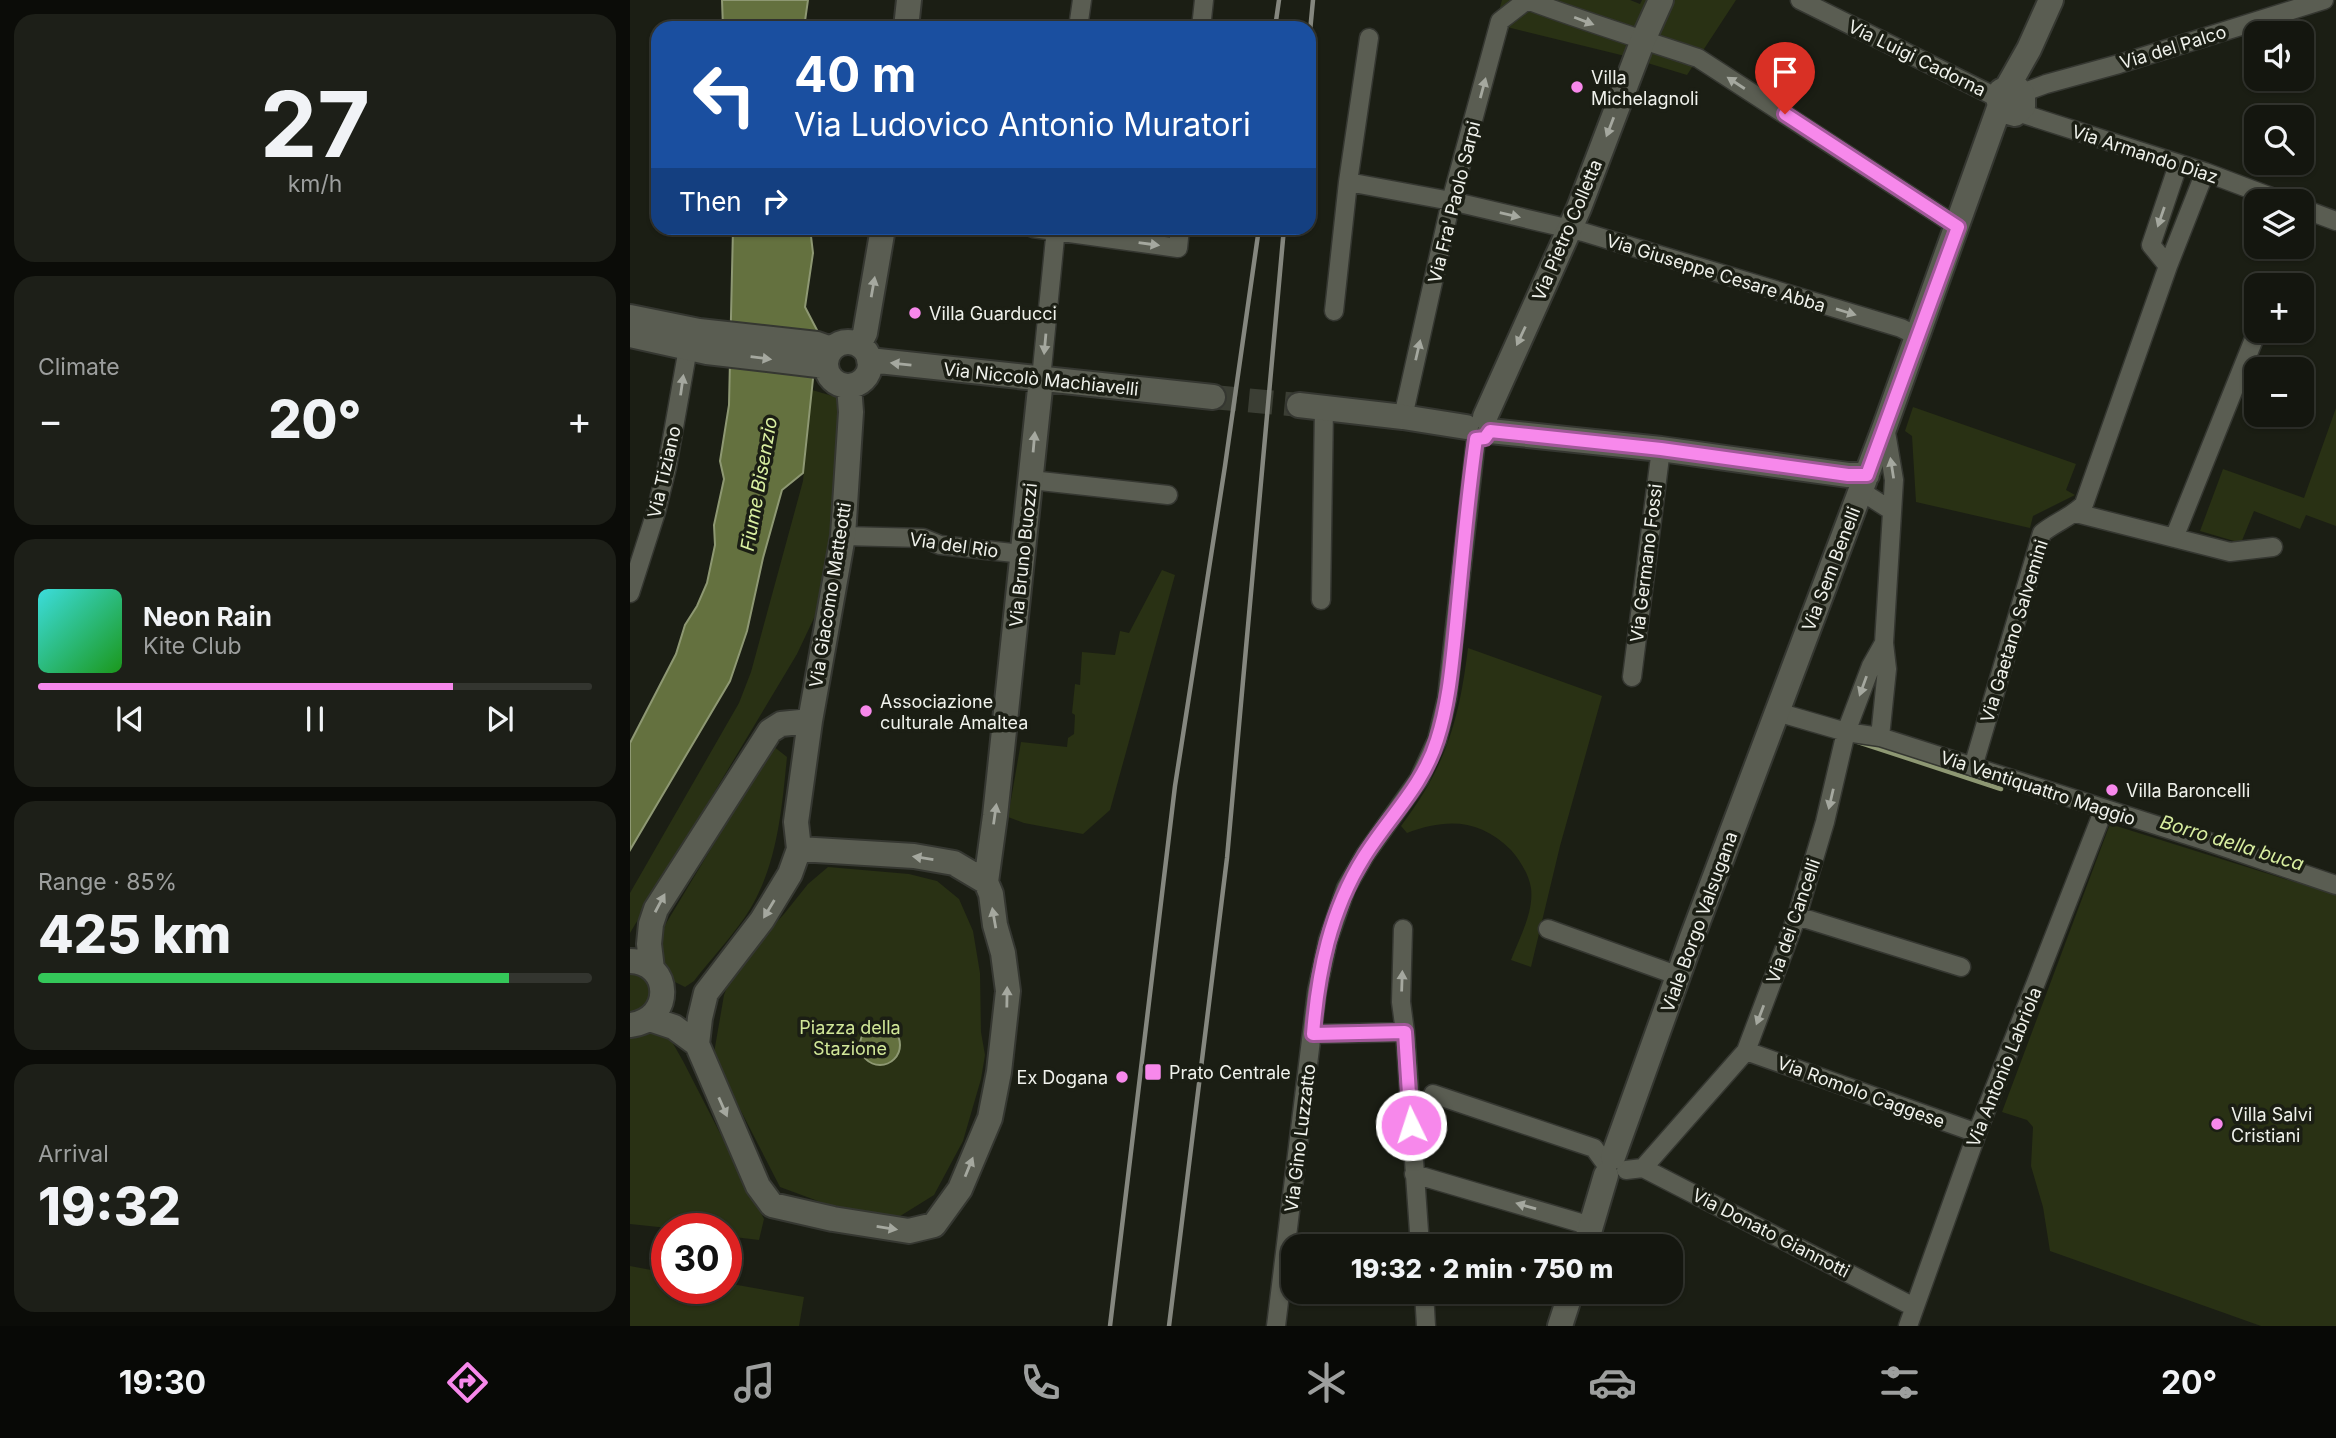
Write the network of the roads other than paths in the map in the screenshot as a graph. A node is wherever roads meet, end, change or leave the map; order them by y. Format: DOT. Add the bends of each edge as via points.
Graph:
graph roads {
  1 [pos="909,0"];
  2 [pos="1082,0"];
  3 [pos="1204,0"];
  4 [pos="1527,0"];
  5 [pos="1661,0"];
  6 [pos="1800,0"];
  7 [pos="2051,0"];
  8 [pos="2324,0"];
  9 [pos="907,21"];
  10 [pos="1080,21"];
  11 [pos="1202,21"];
  12 [pos="1369,38"];
  13 [pos="1643,40"];
  14 [pos="2046,84"];
  15 [pos="2019,105"];
  16 [pos="2178,165"];
  17 [pos="2205,172"];
  18 [pos="1348,182"];
  19 [pos="2250,189"];
  20 [pos="1451,201"];
  21 [pos="2314,213"];
  22 [pos="2336,221"];
  23 [pos="1958,227"];
  24 [pos="1569,229"];
  25 [pos="882,235"];
  26 [pos="1055,235"];
  27 [pos="1095,235"];
  28 [pos="1179,235"];
  29 [pos="2168,265"];
  30 [pos="1334,311"];
  31 [pos="630,317"];
  32 [pos="630,335"];
  33 [pos="1917,336"];
  34 [pos="2252,343"];
  35 [pos="702,344"];
  36 [pos="864,353"];
  37 [pos="822,356"];
  38 [pos="1041,379"];
  39 [pos="849,386"];
  40 [pos="1213,397"];
  41 [pos="1299,405"];
  42 [pos="1324,408"];
  43 [pos="1402,417"];
  44 [pos="1885,426"];
  45 [pos="1479,429"];
  46 [pos="1661,449"];
  47 [pos="1031,480"];
  48 [pos="1864,483"];
  49 [pos="1168,495"];
  50 [pos="1892,510"];
  51 [pos="2076,513"];
  52 [pos="843,536"];
  53 [pos="2174,538"];
  54 [pos="2273,547"];
  55 [pos="1023,554"];
  56 [pos="630,593"];
  57 [pos="1321,600"];
  58 [pos="1884,643"];
  59 [pos="1632,677"];
  60 [pos="1777,712"];
  61 [pos="810,721"];
  62 [pos="1846,732"];
  63 [pos="1880,737"];
  64 [pos="1973,767"];
  65 [pos="2104,810"];
  66 [pos="799,849"];
  67 [pos="986,882"];
  68 [pos="2336,885"];
  69 [pos="1797,916"];
  70 [pos="1403,929"];
  71 [pos="1548,929"];
  72 [pos="1961,967"];
  73 [pos="648,973"];
  74 [pos="1679,976"];
  75 [pos="706,993"];
  76 [pos="640,1022"];
  77 [pos="1405,1032"];
  78 [pos="1313,1034"];
  79 [pos="697,1044"];
  80 [pos="1746,1051"];
  81 [pos="1433,1094"];
  82 [pos="1977,1133"];
  83 [pos="1619,1167"];
  84 [pos="1415,1174"];
  85 [pos="1419,1234"];
  86 [pos="1582,1234"];
  87 [pos="1588,1234"];
  88 [pos="1424,1304"];
  89 [pos="1567,1304"];
  90 [pos="1913,1307"];
  91 [pos="1276,1326"];
  92 [pos="1426,1326"];
  93 [pos="1560,1326"];
  94 [pos="1908,1326"];
  1 -- 9 [label="street"];
  2 -- 10 [label="street"];
  3 -- 11 [label="street"];
  4 -- 13 [label="street, one-way"];
  20 -- 4 [label="street, Via Fra' Paolo Sarpi, one-way" via="1500,21"];
  5 -- 13 [label="street, Via Pietro Colletta"];
  6 -- 15 [label="street, Via Luigi Cadorna"];
  7 -- 15 [label="street, Via Sem Benelli" via="2029,49"];
  8 -- 14 [label="street, Via del Palco"];
  12 -- 18 [label="street"];
  23 -- 13 [label="street, one-way" via="1698,58"];
  13 -- 24 [label="street, Via Pietro Colletta, one-way"];
  14 -- 15 [label="street, Via del Palco"];
  14 -- 15 [label="street" via="2040,98"];
  15 -- 16 [label="street, Via Armando Diaz"];
  15 -- 23 [label="street, Via Sem Benelli" via="1986,149"];
  16 -- 17 [label="street, Via Armando Diaz"];
  16 -- 29 [label="street, one-way" via="2151,245"];
  17 -- 19 [label="street, Via Armando Diaz"];
  17 -- 29 [label="street"];
  18 -- 20 [label="street, Via Giuseppe Cesare Abba"];
  18 -- 30 [label="street"];
  20 -- 24 [label="street, Via Giuseppe Cesare Abba, one-way"];
  43 -- 20 [label="street, Via Fra' Paolo Sarpi, one-way"];
  21 -- 22 [label="street"];
  23 -- 33 [label="street, Via Sem Benelli"];
  24 -- 33 [label="street, Via Giuseppe Cesare Abba, one-way"];
  24 -- 45 [label="street, Via Pietro Colletta, one-way"];
  36 -- 25 [label="street, one-way"];
  26 -- 38 [label="street, Via Bruno Buozzi, one-way"];
  27 -- 28 [label="street, one-way" via="1178,248"];
  29 -- 51 [label="street" via="2084,505"];
  31 -- 35 [label="street"];
  32 -- 35 [label="street"];
  33 -- 44 [label="street, Via Sem Benelli"];
  34 -- 53 [label="street"];
  35 -- 37 [label="street"];
  56 -- 35 [label="street, Via Tiziano, one-way"];
  36 -- 37 [label="street" via="848,342"];
  38 -- 36 [label="street, Via Niccolò Machiavelli, one-way"];
  36 -- 39 [label="street" via="867,375"];
  37 -- 39 [label="street" via="831,378"];
  38 -- 40 [label="street, Via Niccolò Machiavelli"];
  47 -- 38 [label="street, Via Bruno Buozzi, one-way"];
  39 -- 52 [label="street, Via Giacomo Matteotti"];
  41 -- 42 [label="street"];
  42 -- 43 [label="street"];
  42 -- 57 [label="street"];
  43 -- 45 [label="street"];
  44 -- 48 [label="street, Via Sem Benelli"];
  50 -- 44 [label="street, Via dei Cancelli, one-way" via="1894,480"];
  45 -- 46 [label="street"];
  45 -- 78 [label="street, Via Gino Luzzatto" via="1449,684 1437,740 1419,779 1346,888 1328,940"];
  46 -- 48 [label="street"];
  46 -- 59 [label="street, Via Germano Fossi"];
  47 -- 49 [label="street"];
  47 -- 55 [label="street, Via Bruno Buozzi"];
  48 -- 50 [label="street"];
  48 -- 60 [label="street, Via Sem Benelli"];
  50 -- 58 [label="street, Via dei Cancelli"];
  51 -- 53 [label="street"];
  51 -- 64 [label="street, Via Gaetano Salvemini" via="2042,533"];
  52 -- 55 [label="street, Via del Rio" via="923,538 940,545"];
  52 -- 61 [label="street, Via Giacomo Matteotti"];
  53 -- 54 [label="street" via="2230,552"];
  67 -- 55 [label="street, Via Bruno Buozzi, one-way"];
  58 -- 62 [label="street, Via dei Cancelli, one-way"];
  58 -- 63 [label="street, Via dei Cancelli" via="1887,669"];
  60 -- 62 [label="street, Via Ventiquattro Maggio"];
  60 -- 74 [label="street, Viale Borgo Valsugana"];
  61 -- 66 [label="street, Via Giacomo Matteotti" via="796,822"];
  73 -- 61 [label="street, one-way" via="651,924 666,893 770,731 781,724"];
  62 -- 63 [label="street, Via Ventiquattro Maggio"];
  62 -- 69 [label="street, Via dei Cancelli, one-way"];
  63 -- 64 [label="street, Via Ventiquattro Maggio"];
  64 -- 65 [label="street, Via Ventiquattro Maggio"];
  65 -- 68 [label="street, Via Ventiquattro Maggio"];
  65 -- 82 [label="street, Via Antonio Labriola"];
  67 -- 66 [label="street, one-way" via="954,863"];
  66 -- 75 [label="street, one-way" via="790,874 762,920"];
  79 -- 67 [label="street, one-way" via="758,1186 772,1205 909,1231 934,1225 960,1189 989,1118 999,1072 1008,991"];
  69 -- 72 [label="street"];
  69 -- 80 [label="street, Via dei Cancelli, one-way"];
  77 -- 70 [label="street, one-way"];
  71 -- 74 [label="street"];
  73 -- 75 [label="street" via="685,996"];
  73 -- 76 [label="street" via="660,1006"];
  74 -- 83 [label="street, Viale Borgo Valsugana" via="1624,1133"];
  75 -- 79 [label="street"];
  76 -- 79 [label="street" via="674,1027"];
  77 -- 78 [label="street"];
  77 -- 84 [label="street"];
  78 -- 91 [label="street, Via Gino Luzzatto"];
  80 -- 82 [label="street, Via Romolo Caggese"];
  80 -- 83 [label="street, Via dei Cancelli"];
  81 -- 83 [label="street, Via Donato Giannotti" via="1594,1148"];
  82 -- 90 [label="street, Via Antonio Labriola"];
  83 -- 87 [label="street, Viale Borgo Valsugana" via="1597,1198"];
  83 -- 90 [label="street, Via Donato Giannotti"];
  84 -- 85 [label="street"];
  86 -- 84 [label="street, one-way"];
  88 -- 92 [label="street"];
  89 -- 93 [label="street"];
  90 -- 94 [label="street, Via Antonio Labriola"];
}
